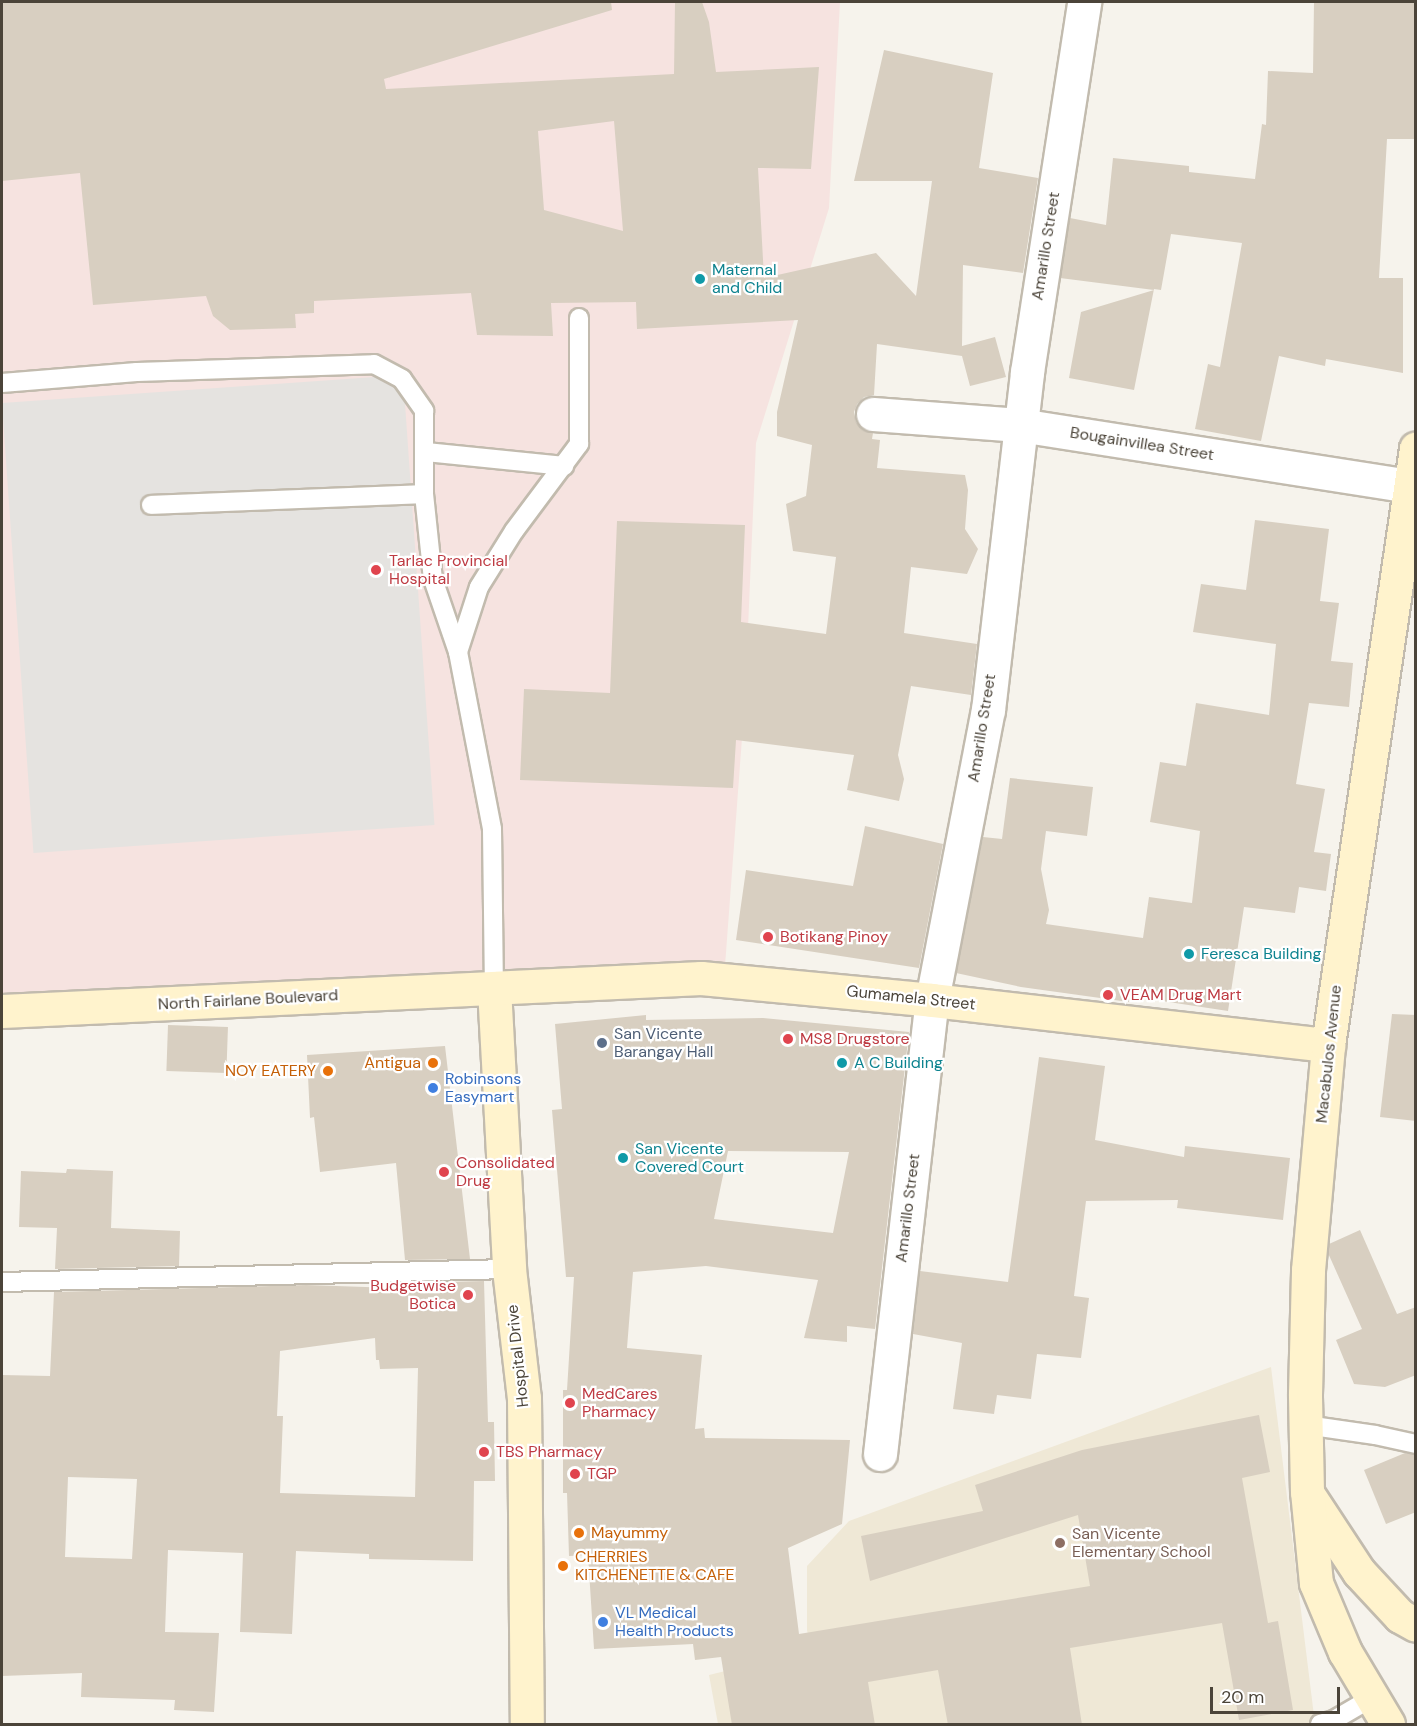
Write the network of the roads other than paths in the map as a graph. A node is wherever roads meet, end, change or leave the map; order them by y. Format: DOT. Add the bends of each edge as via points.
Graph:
graph roads {
  1 [pos="1084,2"];
  2 [pos="579,318"];
  3 [pos="2,383"];
  4 [pos="873,414"];
  5 [pos="1020,425"];
  6 [pos="1416,448"];
  7 [pos="426,452"];
  8 [pos="564,466"];
  9 [pos="1409,486"];
  10 [pos="424,494"];
  11 [pos="151,505"];
  12 [pos="458,652"];
  13 [pos="494,988"];
  14 [pos="932,1000"];
  15 [pos="2,1011"];
  16 [pos="1328,1045"];
  17 [pos="509,1269"];
  18 [pos="2,1282"];
  19 [pos="1306,1425"];
  20 [pos="1416,1444"];
  21 [pos="880,1454"];
  22 [pos="1307,1492"];
  23 [pos="1416,1625"];
  24 [pos="1379,1712"];
  25 [pos="527,1725"];
  26 [pos="1320,1725"];
  1 -- 5 [label="street, Amarillo Street"];
  2 -- 8 [label="lane" via="579,444"];
  3 -- 7 [label="lane" via="137,372 374,364 402,379 424,411"];
  4 -- 5 [label="street, Bougainvillea Street"];
  5 -- 9 [label="street, Bougainvillea Street"];
  5 -- 14 [label="street, Amarillo Street" via="988,710"];
  6 -- 9 [label="street, Macabulos Avenue"];
  7 -- 8 [label="lane"];
  7 -- 10 [label="lane"];
  8 -- 12 [label="lane" via="514,531 479,587"];
  9 -- 16 [label="street, Macabulos Avenue"];
  10 -- 11 [label="lane"];
  10 -- 12 [label="lane" via="434,579"];
  12 -- 13 [label="lane" via="492,829"];
  13 -- 14 [label="street, Gumamela Street" via="701,978"];
  13 -- 15 [label="street, North Fairlane Boulevard"];
  13 -- 17 [label="street, Hospital Drive"];
  14 -- 16 [label="street, Gumamela Street"];
  14 -- 21 [label="street, Amarillo Street"];
  16 -- 19 [label="street, Macabulos Avenue" via="1308,1270"];
  17 -- 18 [label="lane"];
  17 -- 25 [label="street, Hospital Drive" via="524,1398"];
  19 -- 20 [label="lane"];
  19 -- 22 [label="street, Macabulos Avenue"];
  22 -- 23 [label="street" via="1359,1572 1400,1616"];
  22 -- 24 [label="street, Macabulos Avenue" via="1316,1583 1345,1652"];
  24 -- 26 [label="lane"];
}
